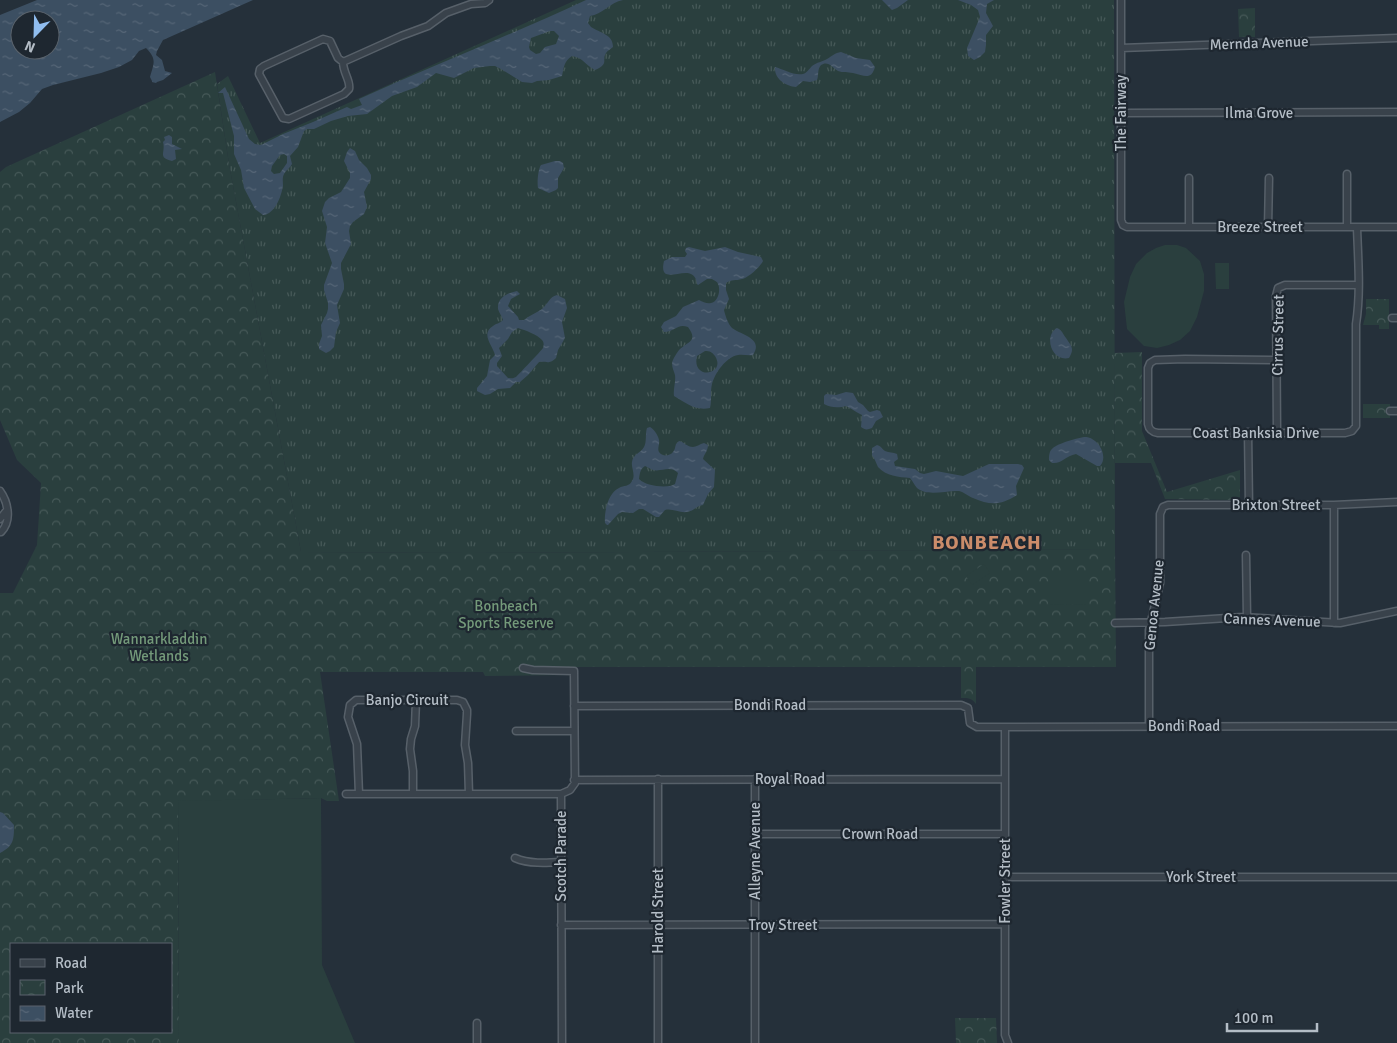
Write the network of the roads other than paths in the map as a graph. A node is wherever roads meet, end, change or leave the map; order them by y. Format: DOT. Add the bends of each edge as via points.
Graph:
graph roads {
  1 [pos="489,0"];
  2 [pos="1121,0"];
  3 [pos="473,2"];
  4 [pos="1397,38"];
  5 [pos="1121,48"];
  6 [pos="343,62"];
  7 [pos="1397,112"];
  8 [pos="1121,113"];
  9 [pos="1347,174"];
  10 [pos="1189,178"];
  11 [pos="1268,178"];
  12 [pos="1123,225"];
  13 [pos="1189,227"];
  14 [pos="1268,227"];
  15 [pos="1348,227"];
  16 [pos="1357,227"];
  17 [pos="1397,227"];
  18 [pos="1358,285"];
  19 [pos="1277,360"];
  20 [pos="1248,432"];
  21 [pos="1277,432"];
  22 [pos="0,491"];
  23 [pos="1397,502"];
  24 [pos="1334,505"];
  25 [pos="1248,506"];
  26 [pos="7,510"];
  27 [pos="1160,514"];
  28 [pos="0,519"];
  29 [pos="0,532"];
  30 [pos="1246,555"];
  31 [pos="1397,611"];
  32 [pos="1247,617"];
  33 [pos="1115,623"];
  34 [pos="1151,623"];
  35 [pos="1334,623"];
  36 [pos="523,668"];
  37 [pos="416,700"];
  38 [pos="574,706"];
  39 [pos="1149,726"];
  40 [pos="1397,726"];
  41 [pos="1005,727"];
  42 [pos="516,731"];
  43 [pos="574,731"];
  44 [pos="1005,778"];
  45 [pos="658,779"];
  46 [pos="755,779"];
  47 [pos="574,780"];
  48 [pos="346,794"];
  49 [pos="360,794"];
  50 [pos="413,794"];
  51 [pos="469,794"];
  52 [pos="561,794"];
  53 [pos="755,834"];
  54 [pos="1005,834"];
  55 [pos="515,858"];
  56 [pos="561,862"];
  57 [pos="1005,877"];
  58 [pos="1397,877"];
  59 [pos="1005,924"];
  60 [pos="562,925"];
  61 [pos="658,925"];
  62 [pos="755,925"];
  63 [pos="476,1022"];
  64 [pos="1005,1035"];
  65 [pos="562,1042"];
  66 [pos="477,1043"];
  67 [pos="658,1043"];
  68 [pos="755,1043"];
  69 [pos="1003,1043"];
  70 [pos="1008,1043"];
  1 -- 3 [label="street" via="482,4"];
  2 -- 5 [label="street, The Fairway"];
  3 -- 6 [label="street" via="446,13 428,26"];
  4 -- 5 [label="street, Mernda Avenue"];
  5 -- 8 [label="street, The Fairway"];
  6 -- 6 [label="street" via="350,86 348,91 287,119 280,115 259,73 260,68 323,39 330,41"];
  7 -- 8 [label="street, Ilma Grove"];
  8 -- 12 [label="street, The Fairway"];
  9 -- 15 [label="street"];
  10 -- 13 [label="street"];
  11 -- 14 [label="street"];
  12 -- 13 [label="street, Breeze Street"];
  13 -- 14 [label="street, Breeze Street"];
  14 -- 15 [label="street, Breeze Street"];
  15 -- 16 [label="street, Breeze Street"];
  16 -- 17 [label="street, Breeze Street"];
  16 -- 18 [label="street, Coast Banksia Drive"];
  18 -- 19 [label="street, Cirrus Street" via="1285,285 1278,288"];
  18 -- 21 [label="street, Coast Banksia Drive" via="1356,428 1345,432"];
  19 -- 20 [label="street, Coast Banksia Drive" via="1156,360 1149,365 1148,424 1151,431"];
  19 -- 21 [label="street, Cirrus Street"];
  20 -- 21 [label="street, Coast Banksia Drive"];
  20 -- 25 [label="street"];
  22 -- 26 [label="street"];
  23 -- 24 [label="street, Brixton Street"];
  24 -- 25 [label="street, Brixton Street"];
  24 -- 35 [label="street"];
  25 -- 27 [label="street, Brixton Street" via="1168,504"];
  26 -- 28 [label="street"];
  26 -- 29 [label="street" via="6,524"];
  27 -- 34 [label="street, Genoa Avenue" via="1160,583"];
  30 -- 32 [label="street"];
  31 -- 35 [label="street, Cannes Avenue"];
  32 -- 34 [label="street, Cannes Avenue"];
  32 -- 35 [label="street, Cannes Avenue"];
  33 -- 34 [label="street, Cannes Avenue"];
  34 -- 39 [label="street, Genoa Avenue"];
  36 -- 38 [label="street" via="574,671"];
  37 -- 49 [label="street, Banjo Circuit" via="356,700 350,705 349,720 357,744"];
  37 -- 50 [label="street" via="410,748"];
  37 -- 51 [label="street, Banjo Circuit" via="457,700 465,705 468,714 465,745"];
  38 -- 41 [label="street, Bondi Road" via="960,704 969,710 971,725"];
  38 -- 43 [label="street"];
  39 -- 40 [label="street, Bondi Road"];
  39 -- 41 [label="street, Bondi Road"];
  41 -- 44 [label="street, Fowler Street"];
  42 -- 43 [label="street"];
  43 -- 47 [label="street"];
  44 -- 46 [label="street, Royal Road"];
  44 -- 54 [label="street, Fowler Street"];
  45 -- 46 [label="street, Royal Road"];
  45 -- 47 [label="street, Royal Road"];
  45 -- 61 [label="street, Harold Street"];
  46 -- 53 [label="street, Alleyne Avenue"];
  47 -- 52 [label="street, Scotch Parade" via="574,786"];
  48 -- 49 [label="street"];
  49 -- 50 [label="street"];
  50 -- 51 [label="street"];
  51 -- 52 [label="street"];
  52 -- 56 [label="street, Scotch Parade"];
  53 -- 54 [label="street, Crown Road"];
  53 -- 62 [label="street, Alleyne Avenue"];
  54 -- 57 [label="street, Fowler Street"];
  55 -- 56 [label="street" via="530,862"];
  56 -- 60 [label="street, Scotch Parade"];
  57 -- 58 [label="street, York Street"];
  57 -- 59 [label="street, Fowler Street"];
  59 -- 62 [label="street, Troy Street"];
  59 -- 64 [label="street, Fowler Street"];
  60 -- 61 [label="street, Troy Street"];
  60 -- 65 [label="street, Scotch Parade"];
  61 -- 62 [label="street, Troy Street"];
  61 -- 67 [label="street, Harold Street"];
  62 -- 68 [label="street, Alleyne Avenue"];
  63 -- 66 [label="street"];
  64 -- 69 [label="street, Fowler Street"];
  64 -- 70 [label="street, Fowler Street"];
}
